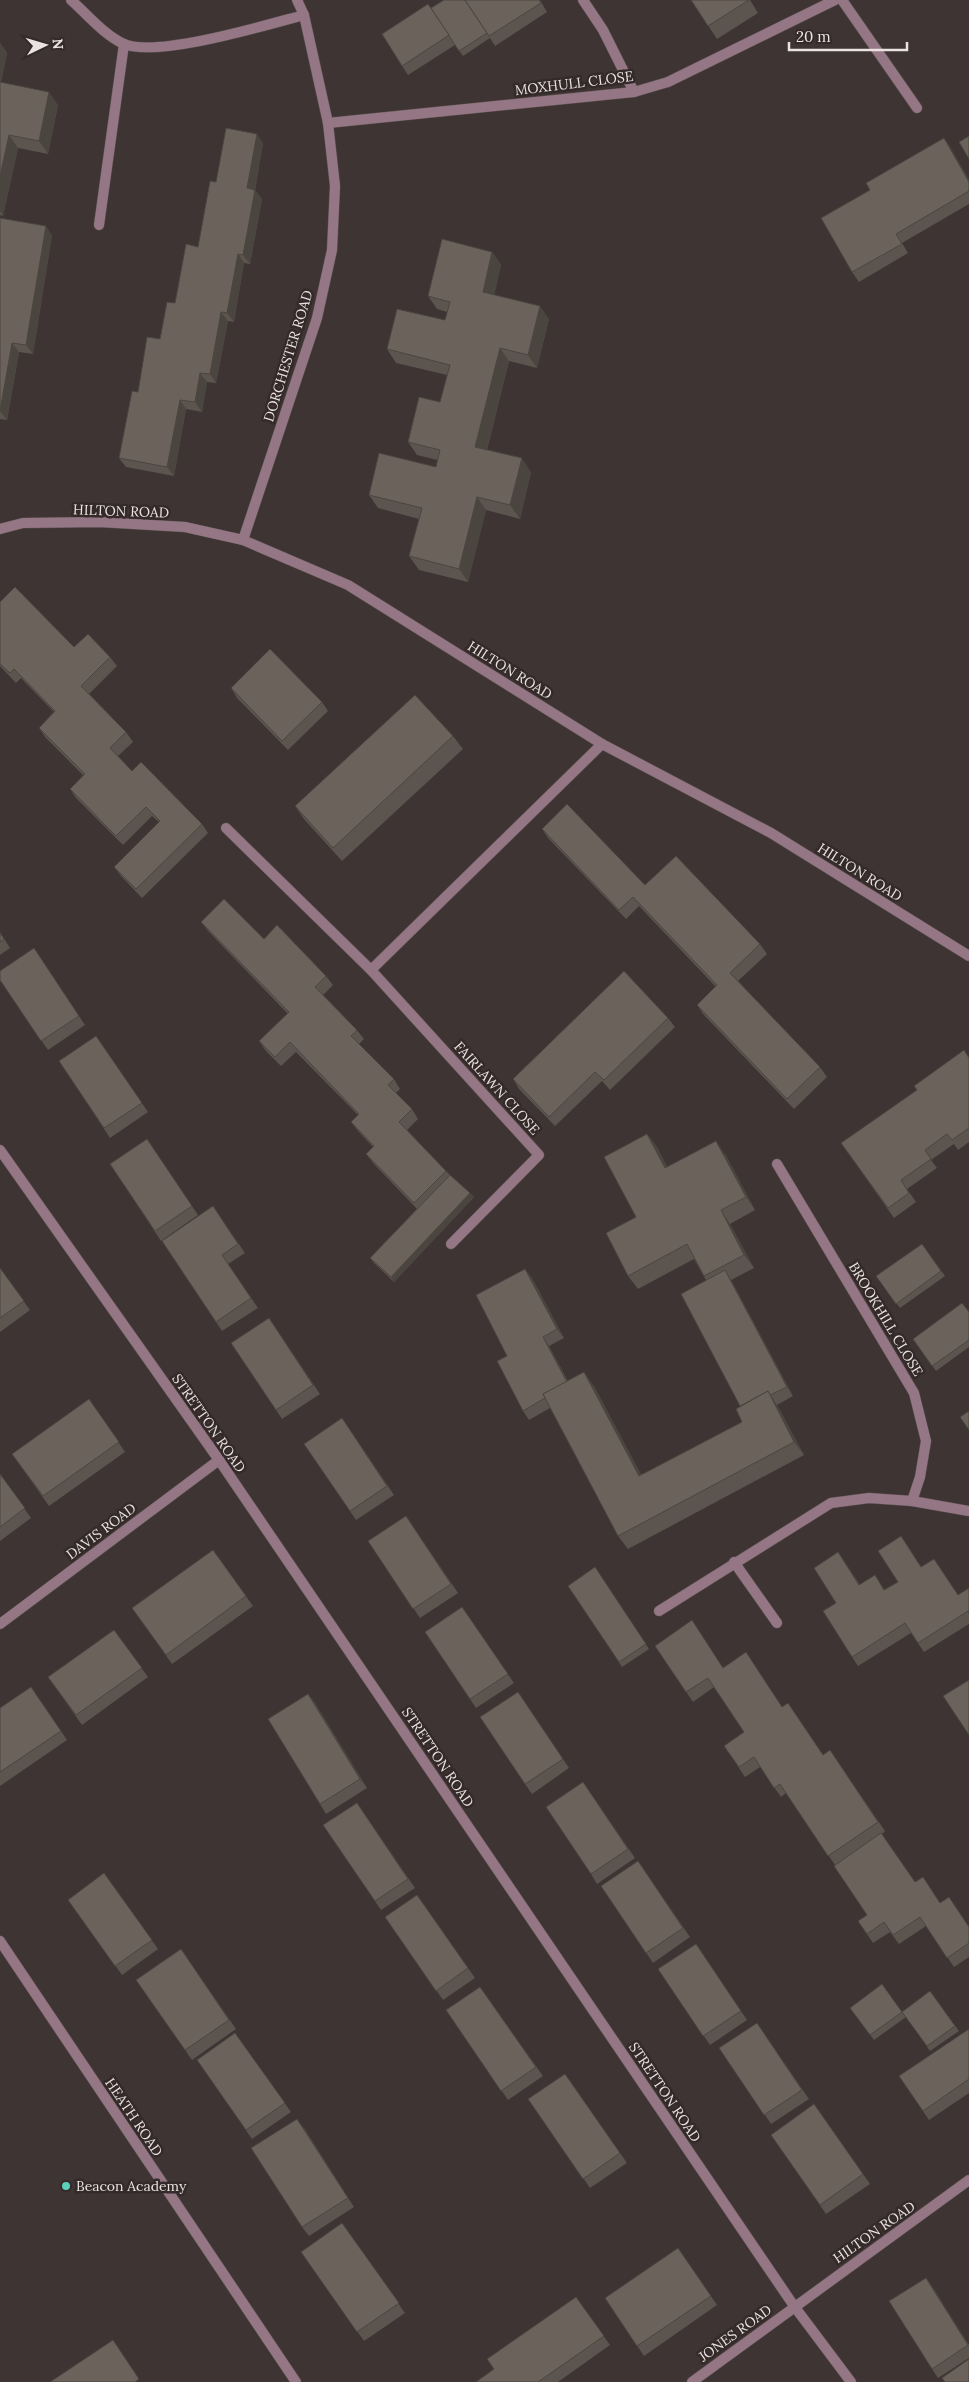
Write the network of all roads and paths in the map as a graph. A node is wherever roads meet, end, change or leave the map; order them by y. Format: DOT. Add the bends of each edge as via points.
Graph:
graph roads {
  1 [pos="71,0"];
  2 [pos="296,0"];
  3 [pos="583,0"];
  4 [pos="835,0"];
  5 [pos="842,0"];
  6 [pos="304,15"];
  7 [pos="124,44"];
  8 [pos="634,92"];
  9 [pos="917,108"];
  10 [pos="328,123"];
  11 [pos="99,225"];
  12 [pos="0,529"];
  13 [pos="243,540"];
  14 [pos="602,744"];
  15 [pos="226,828"];
  16 [pos="969,956"];
  17 [pos="371,970"];
  18 [pos="0,1150"];
  19 [pos="777,1164"];
  20 [pos="451,1244"];
  21 [pos="219,1460"];
  22 [pos="912,1501"];
  23 [pos="969,1511"];
  24 [pos="734,1562"];
  25 [pos="658,1611"];
  26 [pos="777,1622"];
  27 [pos="0,1624"];
  28 [pos="0,1941"];
  29 [pos="969,2180"];
  30 [pos="794,2306"];
  31 [pos="296,2382"];
  32 [pos="692,2382"];
  33 [pos="851,2382"];
  1 -- 7 [label="street"];
  2 -- 6 [label="street, DORCHESTER ROAD"];
  3 -- 8 [label="street" via="603,30"];
  4 -- 8 [label="street, MOXHULL CLOSE" via="668,82"];
  5 -- 9 [label="street"];
  6 -- 7 [label="street" via="217,38 149,48"];
  6 -- 10 [label="street, DORCHESTER ROAD"];
  7 -- 11 [label="street"];
  8 -- 10 [label="street, MOXHULL CLOSE"];
  10 -- 13 [label="street, DORCHESTER ROAD" via="335,186 332,250 317,318"];
  12 -- 13 [label="street, HILTON ROAD" via="23,523 99,522 185,527"];
  13 -- 14 [label="street, HILTON ROAD" via="348,585"];
  14 -- 16 [label="street, HILTON ROAD" via="771,833"];
  14 -- 17 [label="street"];
  15 -- 17 [label="street, FAIRLAWN CLOSE"];
  17 -- 20 [label="street, FAIRLAWN CLOSE" via="539,1155"];
  18 -- 21 [label="street, STRETTON ROAD"];
  19 -- 22 [label="street, BROOKHILL CLOSE" via="914,1393 926,1441"];
  21 -- 27 [label="street, DAVIS ROAD"];
  21 -- 30 [label="street, STRETTON ROAD"];
  22 -- 23 [label="street"];
  22 -- 24 [label="street" via="869,1498 831,1503"];
  24 -- 25 [label="street"];
  24 -- 26 [label="street"];
  28 -- 31 [label="street, HEATH ROAD"];
  29 -- 30 [label="street, HILTON ROAD"];
  30 -- 32 [label="street, JONES ROAD"];
  30 -- 33 [label="street, STRETTON ROAD"];
}
